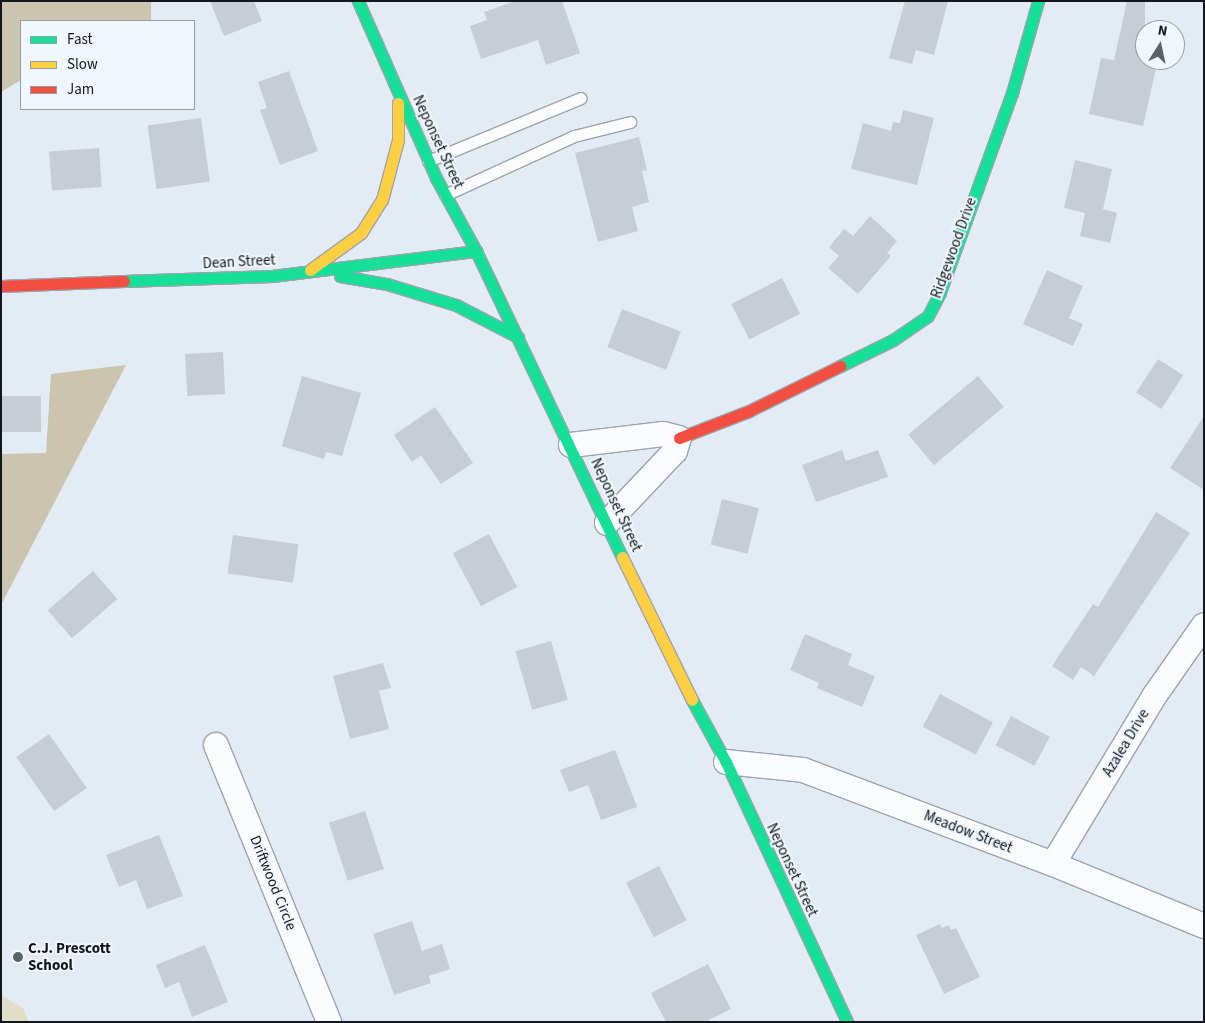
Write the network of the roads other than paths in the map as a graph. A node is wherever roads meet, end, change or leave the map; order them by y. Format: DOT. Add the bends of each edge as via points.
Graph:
graph roads {
  1 [pos="358,1"];
  2 [pos="1038,1"];
  3 [pos="398,92"];
  4 [pos="581,98"];
  5 [pos="630,122"];
  6 [pos="428,161"];
  7 [pos="445,195"];
  8 [pos="476,251"];
  9 [pos="309,271"];
  10 [pos="1,286"];
  11 [pos="518,337"];
  12 [pos="679,438"];
  13 [pos="571,445"];
  14 [pos="607,523"];
  15 [pos="1204,625"];
  16 [pos="216,745"];
  17 [pos="726,762"];
  18 [pos="1053,864"];
  19 [pos="1204,926"];
  20 [pos="329,1022"];
  21 [pos="847,1022"];
  1 -- 3 [label="main road, Neponset Street"];
  2 -- 12 [label="main road, Ridgewood Drive" via="1012,93 940,292 928,316 894,340 749,411"];
  3 -- 6 [label="main road, Neponset Street"];
  3 -- 9 [label="main road" via="398,140 382,200 361,234"];
  4 -- 6 [label="lane"];
  5 -- 7 [label="lane" via="574,136"];
  6 -- 7 [label="main road, Neponset Street"];
  7 -- 8 [label="main road, Neponset Street"];
  8 -- 9 [label="main road, Dean Street"];
  8 -- 11 [label="main road, Neponset Street"];
  9 -- 10 [label="main road, Dean Street" via="272,276"];
  9 -- 11 [label="main road" via="388,284 456,305"];
  11 -- 13 [label="main road, Neponset Street"];
  12 -- 13 [label="street, Ridgewood Drive" via="664,434"];
  12 -- 14 [label="street" via="676,451"];
  13 -- 14 [label="main road, Neponset Street"];
  14 -- 17 [label="main road, Neponset Street" via="674,666"];
  15 -- 18 [label="street, Azalea Drive" via="1155,695"];
  16 -- 20 [label="street, Driftwood Circle"];
  17 -- 18 [label="street, Meadow Street" via="803,770"];
  17 -- 21 [label="main road, Neponset Street"];
  18 -- 19 [label="street, Meadow Street"];
}
